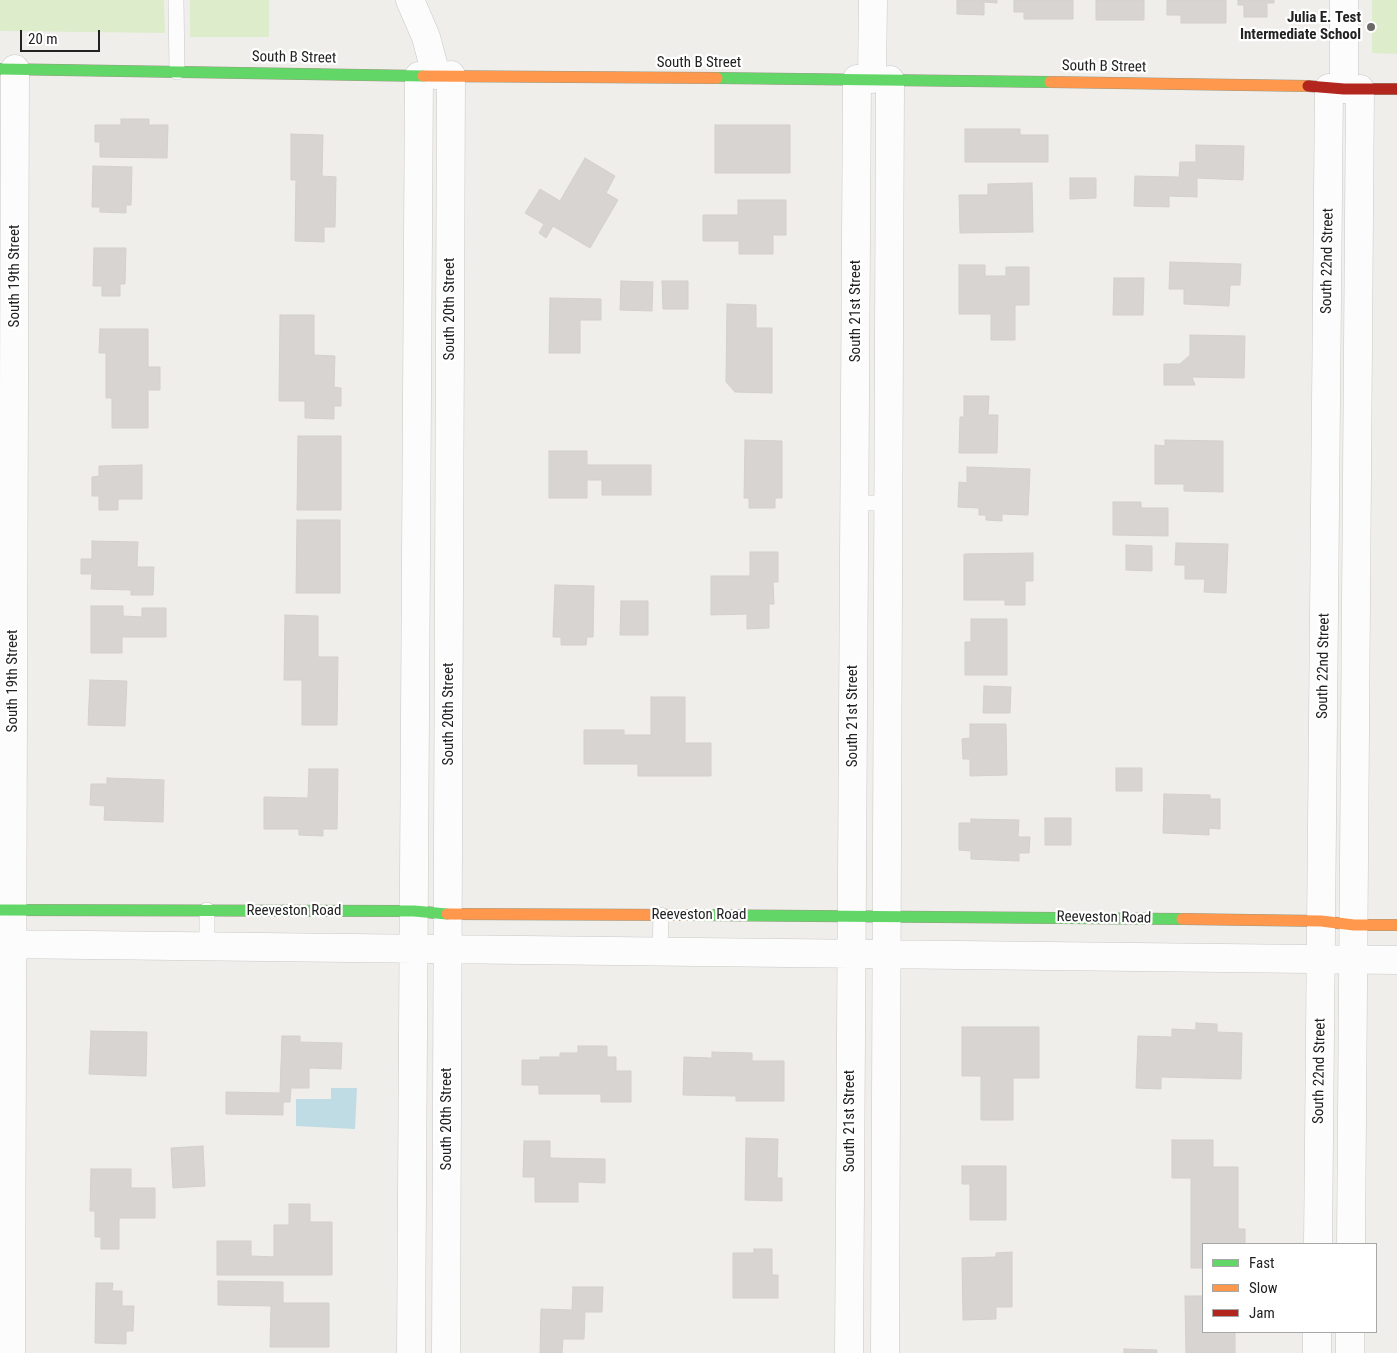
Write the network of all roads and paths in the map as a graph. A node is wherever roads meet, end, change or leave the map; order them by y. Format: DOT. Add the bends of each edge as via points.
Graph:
graph roads {
  1 [pos="176,0"];
  2 [pos="410,0"];
  3 [pos="873,0"];
  4 [pos="1344,0"];
  5 [pos="8,69"];
  6 [pos="177,72"];
  7 [pos="436,76"];
  8 [pos="873,80"];
  9 [pos="1344,88"];
  10 [pos="1397,89"];
  11 [pos="450,470"];
  12 [pos="417,472"];
  13 [pos="7,491"];
  14 [pos="1357,501"];
  15 [pos="854,503"];
  16 [pos="888,503"];
  17 [pos="1325,503"];
  18 [pos="6,910"];
  19 [pos="207,910"];
  20 [pos="414,911"];
  21 [pos="448,914"];
  22 [pos="662,915"];
  23 [pos="852,915"];
  24 [pos="887,916"];
  25 [pos="1321,921"];
  26 [pos="1354,925"];
  27 [pos="1397,926"];
  28 [pos="6,945"];
  29 [pos="207,947"];
  30 [pos="414,949"];
  31 [pos="448,950"];
  32 [pos="660,952"];
  33 [pos="851,954"];
  34 [pos="886,954"];
  35 [pos="1353,959"];
  36 [pos="1321,960"];
  37 [pos="1397,960"];
  38 [pos="6,1236"];
  39 [pos="1318,1243"];
  40 [pos="1351,1243"];
  41 [pos="1317,1333"];
  42 [pos="1350,1333"];
  43 [pos="11,1353"];
  44 [pos="411,1353"];
  45 [pos="446,1353"];
  46 [pos="849,1353"];
  47 [pos="885,1353"];
  48 [pos="1317,1353"];
  49 [pos="1350,1353"];
  1 -- 6 [label="lane"];
  2 -- 7 [label="street, South 20th Street" via="426,37"];
  3 -- 8 [label="street, South 21st Street"];
  4 -- 9 [label="street, South 22nd Street"];
  5 -- 6 [label="street, South B Street"];
  5 -- 13 [label="street, South 19th Street"];
  6 -- 7 [label="street, South B Street"];
  7 -- 8 [label="street, South B Street"];
  7 -- 11 [label="street, South 20th Street"];
  7 -- 12 [label="street, South 20th Street"];
  8 -- 9 [label="street, South B Street"];
  8 -- 15 [label="street, South 21st Street"];
  8 -- 16 [label="street, South 21st Street"];
  9 -- 10 [label="street, South B Street"];
  9 -- 14 [label="street, South 22nd Street"];
  9 -- 17 [label="street, South 22nd Street"];
  11 -- 12 [label="lane"];
  11 -- 21 [label="street, South 20th Street"];
  12 -- 20 [label="street, South 20th Street"];
  13 -- 18 [label="street, South 19th Street"];
  14 -- 17 [label="lane"];
  14 -- 26 [label="street, South 22nd Street"];
  15 -- 16 [label="lane"];
  15 -- 23 [label="street, South 21st Street"];
  16 -- 24 [label="street, South 21st Street"];
  17 -- 25 [label="street, South 22nd Street"];
  18 -- 19 [label="street, Reeveston Road"];
  18 -- 28 [label="street, South 19th Street"];
  19 -- 20 [label="street, Reeveston Road"];
  19 -- 29 [label="lane"];
  20 -- 21 [label="street, Reeveston Road"];
  20 -- 30 [label="street, South 20th Street"];
  21 -- 22 [label="street, Reeveston Road"];
  21 -- 31 [label="street, South 20th Street"];
  22 -- 23 [label="street, Reeveston Road"];
  22 -- 32 [label="lane"];
  23 -- 24 [label="street, Reeveston Road"];
  23 -- 33 [label="street, South 21st Street"];
  24 -- 25 [label="street, Reeveston Road"];
  24 -- 34 [label="street, South 21st Street"];
  25 -- 26 [label="street, Reeveston Road"];
  25 -- 36 [label="street, South 22nd Street"];
  26 -- 27 [label="street, Reeveston Road"];
  26 -- 35 [label="street, South 22nd Street"];
  28 -- 29 [label="street"];
  28 -- 38 [label="street, South 19th Street"];
  29 -- 30 [label="street"];
  30 -- 31 [label="street"];
  30 -- 44 [label="street, South 20th Street"];
  31 -- 32 [label="street"];
  31 -- 45 [label="street, South 20th Street"];
  32 -- 33 [label="street"];
  33 -- 34 [label="street"];
  33 -- 46 [label="street, South 21st Street"];
  34 -- 36 [label="street"];
  34 -- 47 [label="street, South 21st Street"];
  35 -- 36 [label="street"];
  35 -- 37 [label="street"];
  35 -- 40 [label="street, South 22nd Street"];
  36 -- 39 [label="street, South 22nd Street"];
  38 -- 43 [label="street, South 19th Street"];
  41 -- 48 [label="street"];
  42 -- 49 [label="street"];
}
